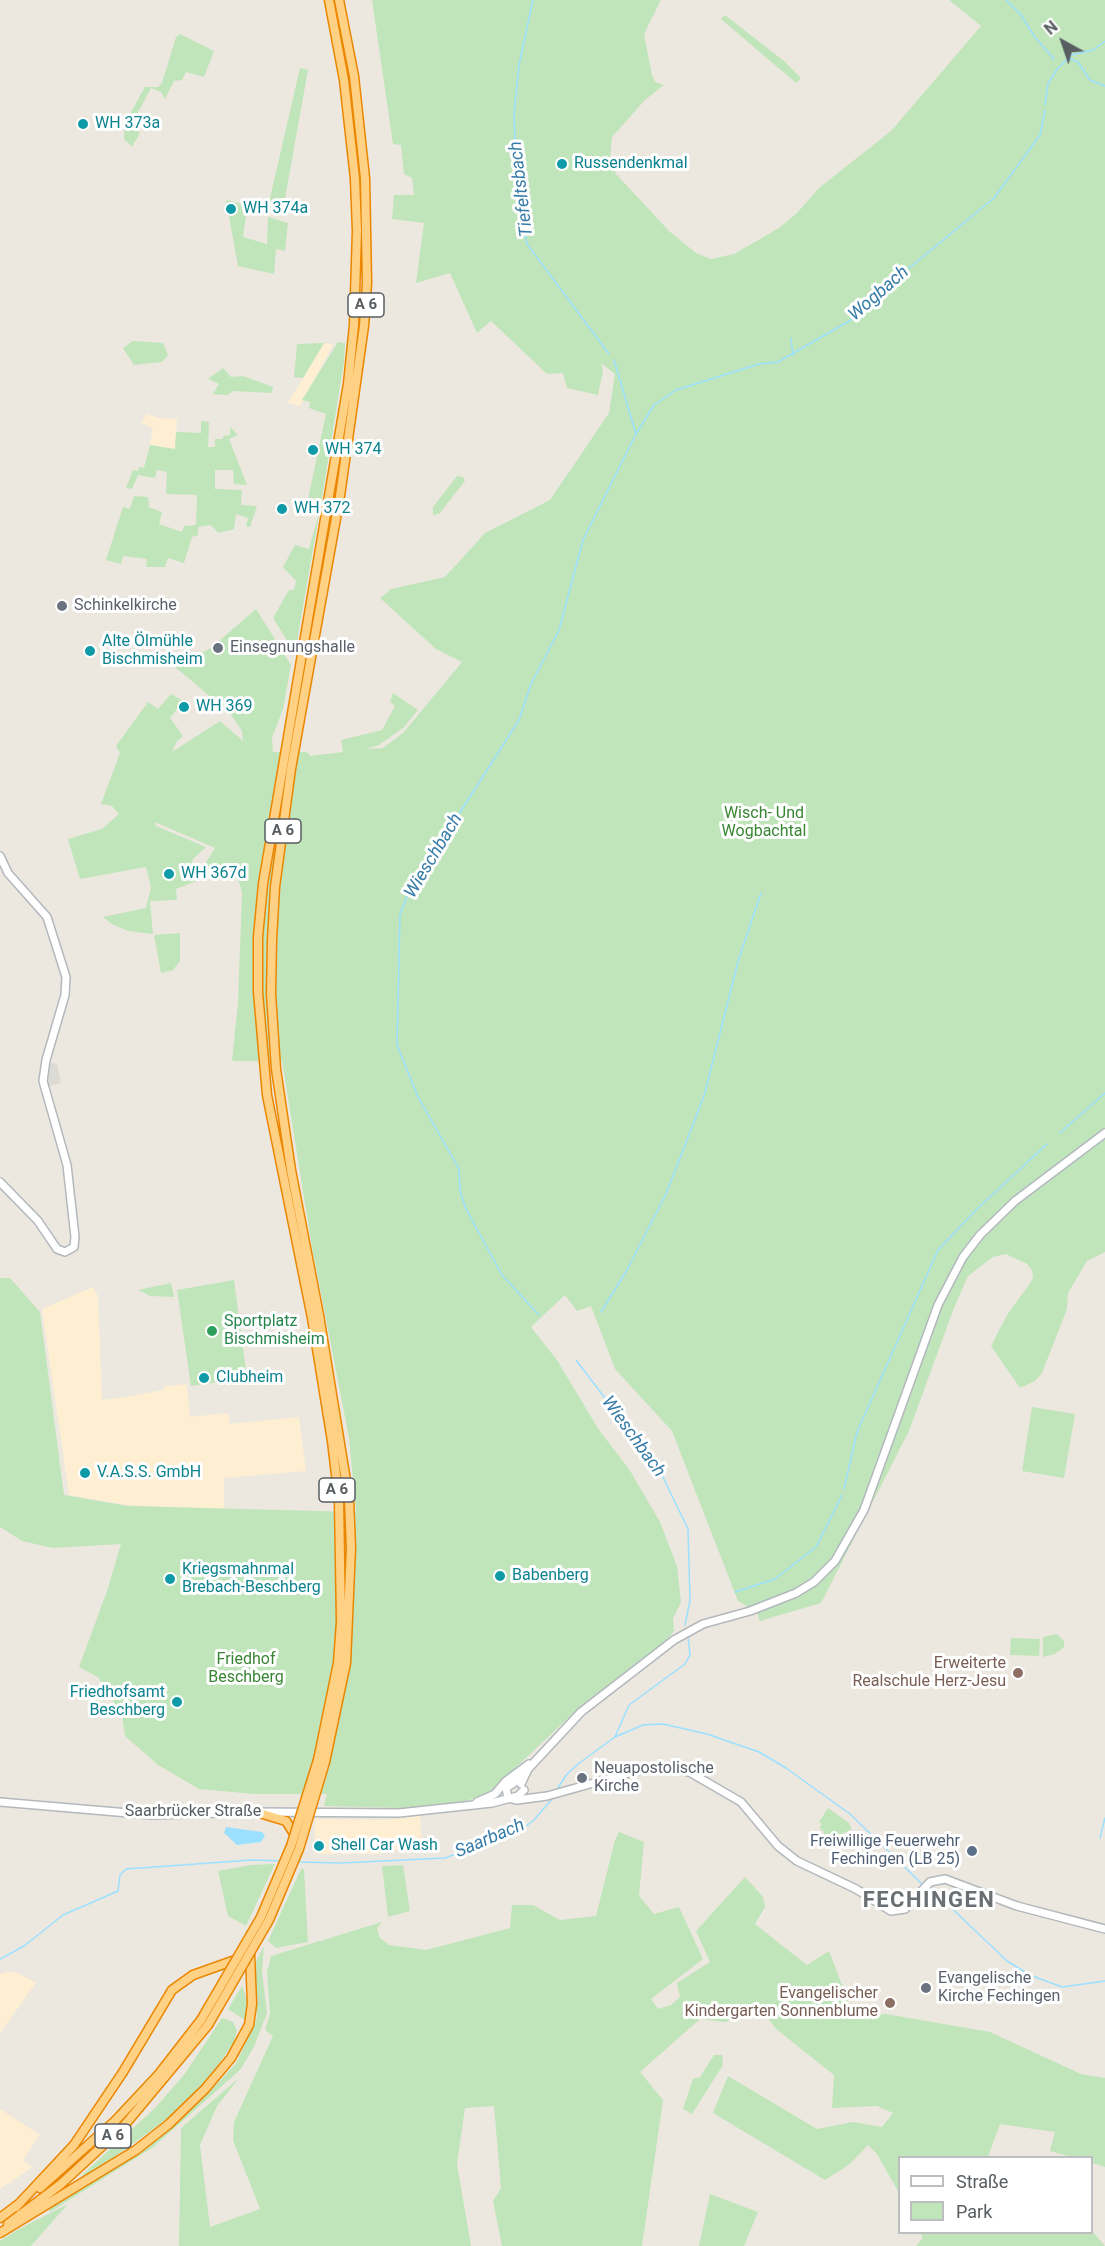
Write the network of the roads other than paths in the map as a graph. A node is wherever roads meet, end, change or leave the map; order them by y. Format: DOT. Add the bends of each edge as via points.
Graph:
graph roads {
  1 [pos="339,0"];
  2 [pos="329,1"];
  3 [pos="0,856"];
  4 [pos="1105,1133"];
  5 [pos="0,1182"];
  6 [pos="296,1221"];
  7 [pos="544,1750"];
  8 [pos="529,1764"];
  9 [pos="520,1785"];
  10 [pos="507,1795"];
  11 [pos="544,1797"];
  12 [pos="0,1802"];
  13 [pos="477,1802"];
  14 [pos="467,1806"];
  15 [pos="256,1812"];
  16 [pos="308,1812"];
  17 [pos="299,1837"];
  18 [pos="1105,1929"];
  19 [pos="251,1945"];
  20 [pos="206,1970"];
  21 [pos="251,1995"];
  22 [pos="204,2022"];
  23 [pos="16,2206"];
  24 [pos="0,2218"];
  25 [pos="0,2231"];
  1 -- 6 [label="highway, A 6" via="361,128 367,231 364,327 275,887 275,1060"];
  2 -- 6 [label="highway, A 6" via="351,129 357,231 356,303 330,494 263,884 258,948 267,1095"];
  3 -- 5 [label="main road" via="8,873 47,917 66,977 43,1081 67,1165 74,1247 65,1252 57,1249 38,1221"];
  4 -- 7 [label="main road" via="1015,1201 980,1234 963,1257 938,1305 864,1510 835,1561 796,1593 698,1627 673,1640 593,1702"];
  6 -- 22 [label="highway, A 6, bridge" via="332,1441 341,1548 338,1663 322,1761 291,1846 261,1917"];
  7 -- 8 [label="main road"];
  7 -- 9 [label="main road"];
  8 -- 9 [label="main road"];
  8 -- 13 [label="main road" via="504,1782 495,1794"];
  9 -- 10 [label="main road" via="509,1784"];
  9 -- 10 [label="main road" via="521,1795"];
  9 -- 11 [label="main road"];
  10 -- 11 [label="main road" via="514,1801"];
  10 -- 13 [label="main road"];
  10 -- 14 [label="main road"];
  11 -- 18 [label="main road" via="651,1767 677,1768 741,1802 788,1855 891,1911 905,1909 938,1879 1017,1906"];
  12 -- 15 [label="main road, Saarbrücker Straße" via="134,1814"];
  13 -- 14 [label="main road"];
  14 -- 16 [label="main road, Saarbrücker Straße" via="415,1812"];
  15 -- 16 [label="main road, Saarbrücker Straße"];
  15 -- 17 [label="highway" via="286,1821"];
  16 -- 17 [label="highway, A 6"];
  17 -- 19 [label="highway, A 6, bridge"];
  19 -- 20 [label="highway, A 6" via="238,1959"];
  19 -- 21 [label="highway"];
  20 -- 21 [label="highway" via="234,1973"];
  20 -- 23 [label="highway, A 6" via="181,1982 166,1997 123,2072 80,2135"];
  21 -- 25 [label="highway" via="251,2013 243,2038 221,2071 176,2118 105,2171"];
  22 -- 23 [label="highway, A 6" via="116,2120 55,2177"];
  22 -- 25 [label="highway, A 6" via="123,2127 61,2184"];
  23 -- 24 [label="highway, A 6"];
}
